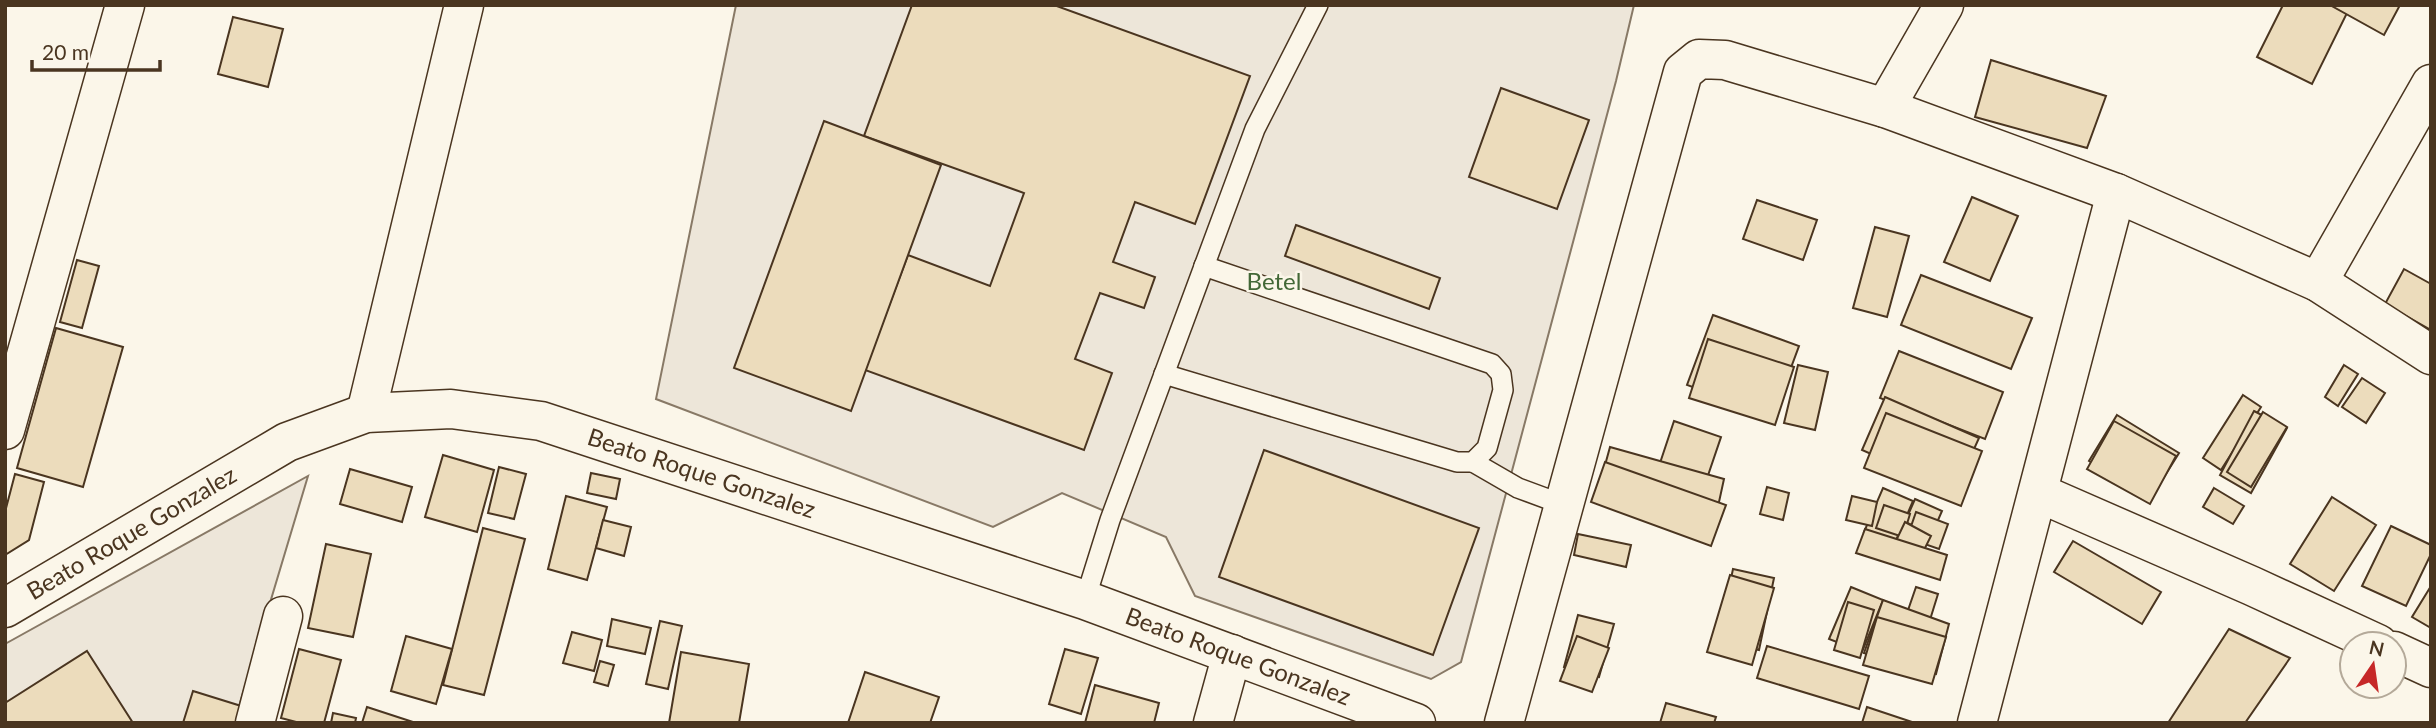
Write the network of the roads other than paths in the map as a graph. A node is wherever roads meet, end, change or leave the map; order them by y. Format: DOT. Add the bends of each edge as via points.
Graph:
graph roads {
  1 [pos="125,5"];
  2 [pos="464,5"];
  3 [pos="1944,5"];
  4 [pos="1308,11"];
  5 [pos="2431,84"];
  6 [pos="1885,108"];
  7 [pos="2116,193"];
  8 [pos="1204,266"];
  9 [pos="2318,282"];
  10 [pos="2431,355"];
  11 [pos="1164,374"];
  12 [pos="366,414"];
  13 [pos="5,430"];
  14 [pos="1472,462"];
  15 [pos="2039,494"];
  16 [pos="1564,505"];
  17 [pos="1085,600"];
  18 [pos="5,608"];
  19 [pos="283,616"];
  20 [pos="2348,630"];
  21 [pos="1232,654"];
  22 [pos="2408,657"];
  23 [pos="2431,668"];
  24 [pos="255,723"];
  25 [pos="1213,723"];
  26 [pos="1416,723"];
  27 [pos="1504,723"];
  28 [pos="1977,723"];
  1 -- 13 [label="street"];
  2 -- 12 [label="street"];
  3 -- 6 [label="street"];
  4 -- 8 [label="lane" via="1255,129"];
  5 -- 9 [label="street"];
  6 -- 7 [label="street"];
  6 -- 16 [label="street" via="1725,60 1699,60 1683,72"];
  7 -- 9 [label="street"];
  7 -- 15 [label="street"];
  8 -- 11 [label="lane"];
  8 -- 14 [label="lane" via="1492,364 1501,374 1503,390 1487,448"];
  9 -- 10 [label="street"];
  11 -- 14 [label="lane" via="1457,462"];
  11 -- 17 [label="lane"];
  12 -- 17 [label="street, Beato Roque Gonzalez" via="450,409 541,421"];
  12 -- 18 [label="street, Beato Roque Gonzalez" via="287,442"];
  14 -- 16 [label="lane" via="1518,488"];
  15 -- 20 [label="street"];
  15 -- 28 [label="street"];
  16 -- 27 [label="street"];
  17 -- 21 [label="street, Beato Roque Gonzalez"];
  19 -- 24 [label="street"];
  21 -- 25 [label="street"];
  21 -- 26 [label="street, Beato Roque Gonzalez"];
  22 -- 23 [label="street"];
}
